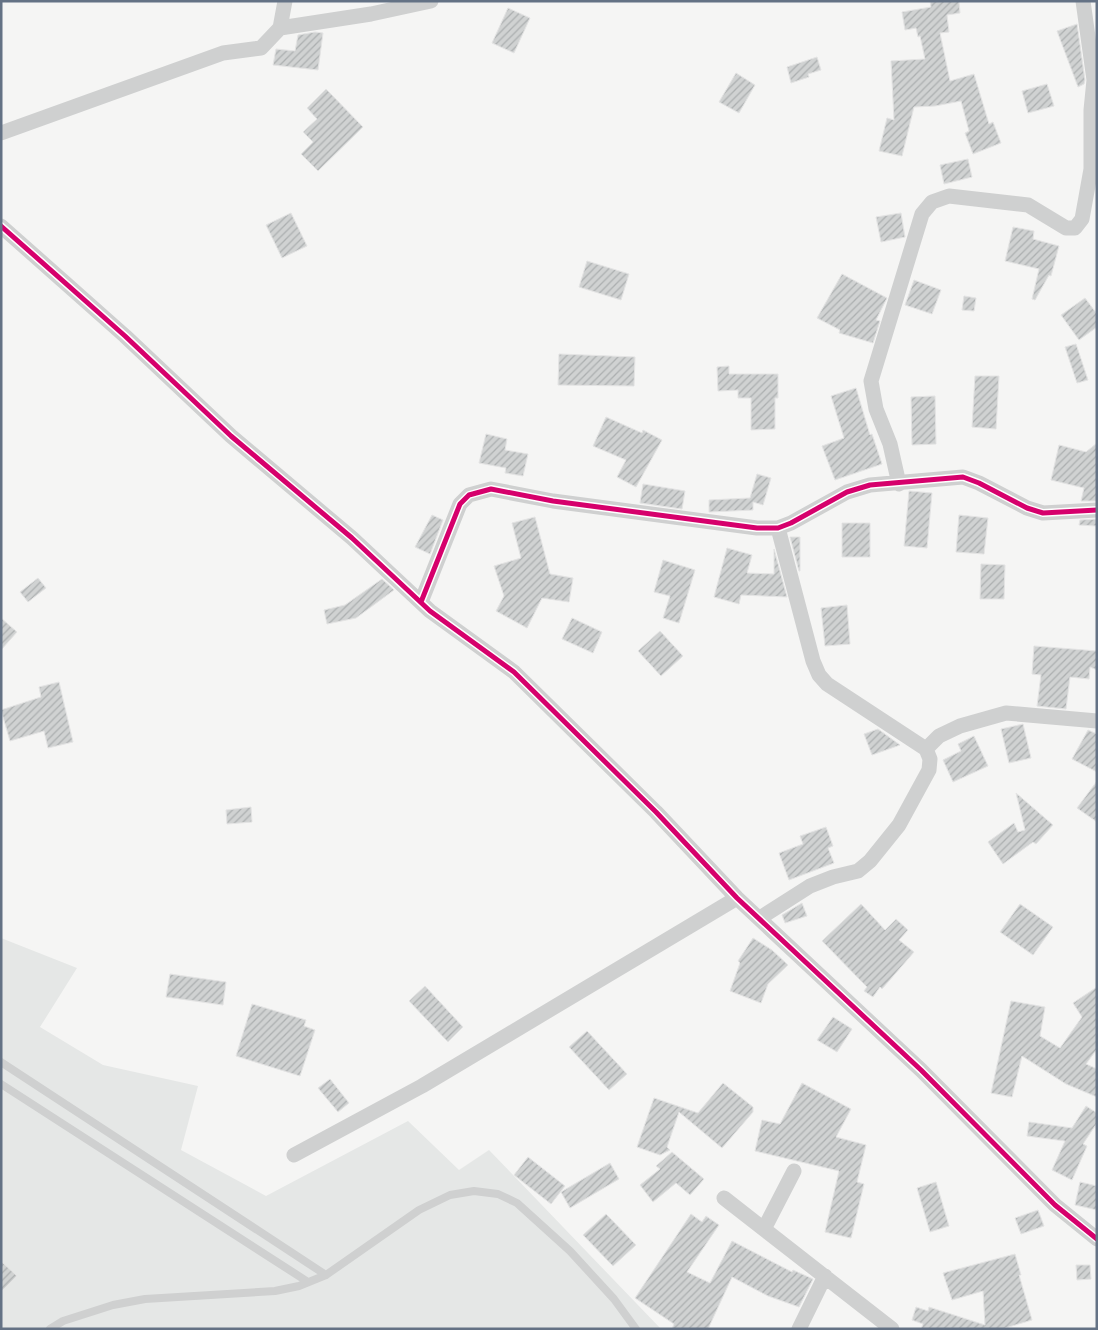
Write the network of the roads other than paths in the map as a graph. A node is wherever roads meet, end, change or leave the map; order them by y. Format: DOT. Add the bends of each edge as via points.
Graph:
graph roads {
  1 [pos="285,1"];
  2 [pos="431,1"];
  3 [pos="1083,1"];
  4 [pos="280,28"];
  5 [pos="1,133"];
  6 [pos="1,226"];
  7 [pos="899,484"];
  8 [pos="1097,510"];
  9 [pos="778,528"];
  10 [pos="421,602"];
  11 [pos="1097,721"];
  12 [pos="926,749"];
  13 [pos="737,898"];
  14 [pos="760,918"];
  15 [pos="1,1062"];
  16 [pos="1,1084"];
  17 [pos="294,1155"];
  18 [pos="794,1171"];
  19 [pos="724,1198"];
  20 [pos="764,1229"];
  21 [pos="1097,1238"];
  22 [pos="326,1275"];
  23 [pos="825,1276"];
  24 [pos="308,1282"];
  25 [pos="50,1329"];
  26 [pos="636,1329"];
  27 [pos="798,1329"];
  28 [pos="892,1329"];
  1 -- 4 [label="street"];
  2 -- 4 [label="street"];
  3 -- 7 [label="street" via="1094,80 1091,169 1082,219 1075,228 1066,228 1028,205 949,196 932,202 922,214 871,381 876,409 890,444"];
  4 -- 5 [label="street" via="261,48 223,53"];
  6 -- 10 [label="street" via="231,436 352,538"];
  7 -- 8 [label="street" via="964,477 1043,513"];
  7 -- 9 [label="street" via="870,485 847,492"];
  9 -- 10 [label="street" via="757,528 553,501 491,489 469,495 460,504"];
  9 -- 12 [label="street" via="819,676"];
  10 -- 13 [label="street" via="514,672 656,812"];
  11 -- 12 [label="street" via="1006,713 960,726 939,736"];
  12 -- 14 [label="street" via="930,759 929,770 898,825 870,861 858,871 810,886"];
  13 -- 14 [label="street"];
  13 -- 17 [label="street" via="422,1086"];
  14 -- 21 [label="street" via="921,1070 1055,1205"];
  15 -- 22 [label="lane"];
  16 -- 24 [label="lane"];
  18 -- 20 [label="street"];
  19 -- 20 [label="street"];
  20 -- 23 [label="street"];
  22 -- 24 [label="lane"];
  22 -- 26 [label="lane" via="419,1210 450,1195 474,1191 498,1194 516,1203 570,1251 614,1299"];
  23 -- 27 [label="street"];
  23 -- 28 [label="street"];
  24 -- 25 [label="lane" via="275,1291 145,1299 113,1305 63,1321"];
}
